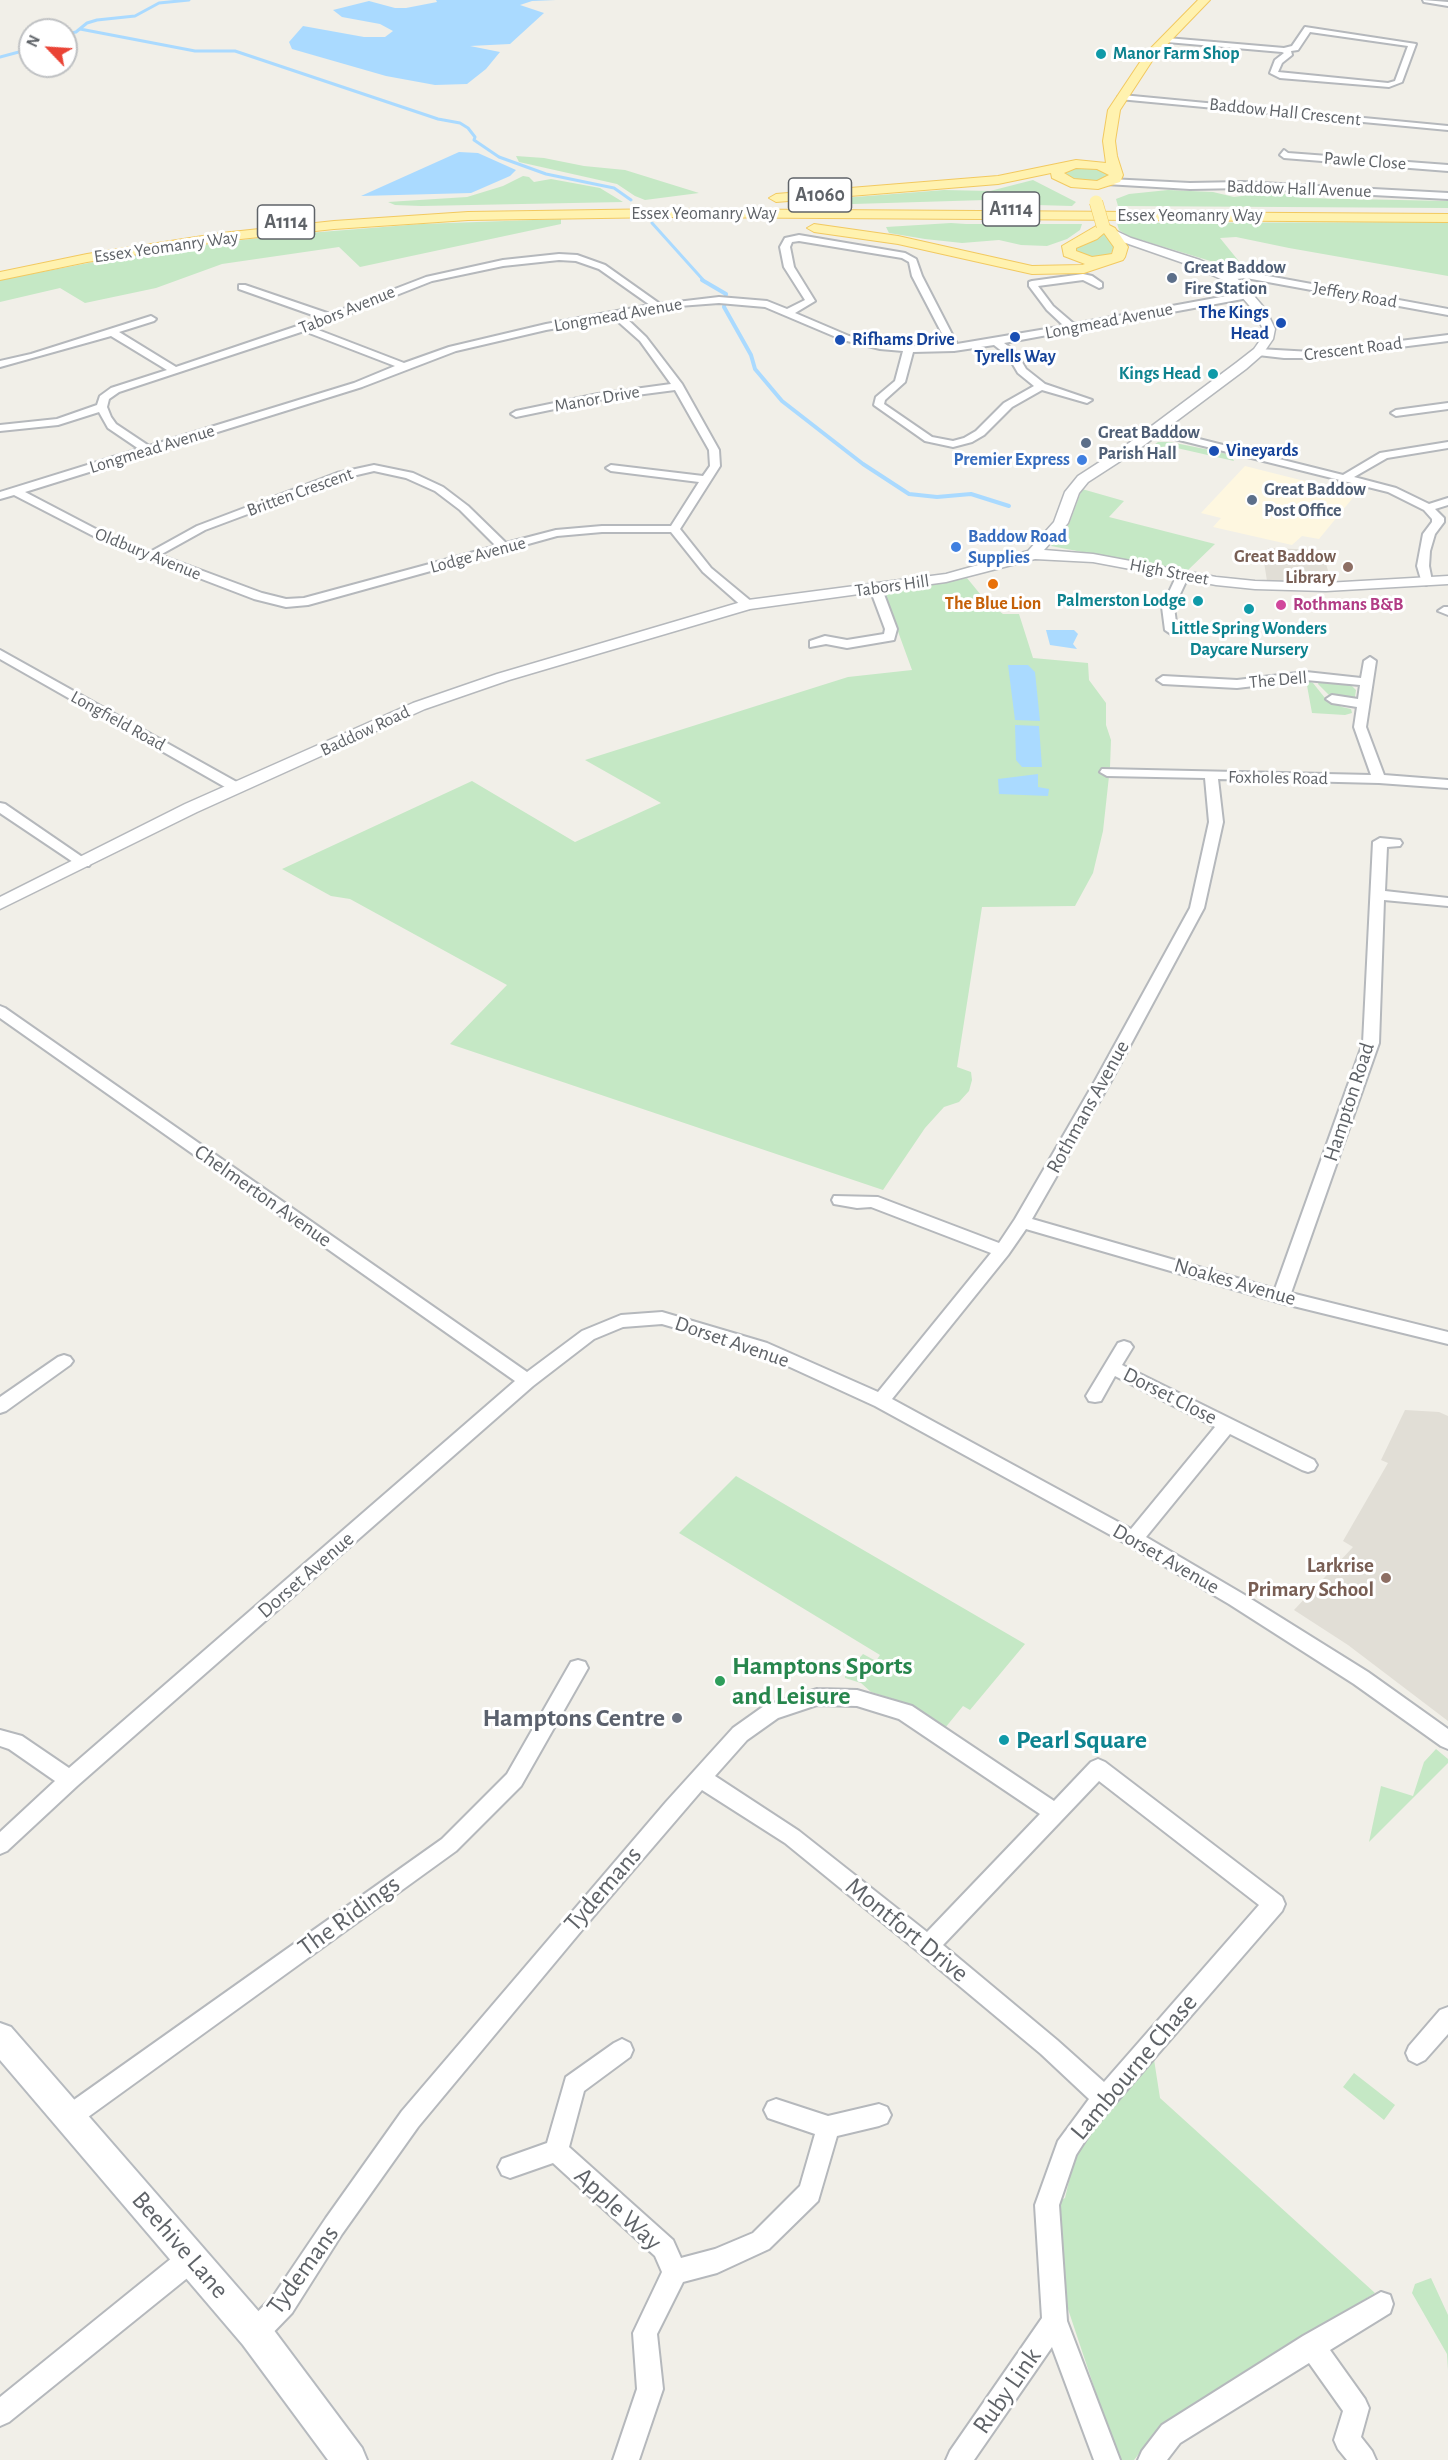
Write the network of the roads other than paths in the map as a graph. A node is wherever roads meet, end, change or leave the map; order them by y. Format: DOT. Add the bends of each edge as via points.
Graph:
graph roads {
  1 [pos="1204,0"];
  2 [pos="1428,0"];
  3 [pos="1448,4"];
  4 [pos="1167,40"];
  5 [pos="1284,50"];
  6 [pos="1122,97"];
  7 [pos="1110,127"];
  8 [pos="1448,128"];
  9 [pos="1284,153"];
  10 [pos="1066,166"];
  11 [pos="1448,168"];
  12 [pos="1112,178"];
  13 [pos="1077,184"];
  14 [pos="1448,196"];
  15 [pos="1096,202"];
  16 [pos="575,207"];
  17 [pos="1448,211"];
  18 [pos="468,216"];
  19 [pos="1448,218"];
  20 [pos="1107,228"];
  21 [pos="1113,259"];
  22 [pos="1184,259"];
  23 [pos="0,267"];
  24 [pos="0,276"];
  25 [pos="1227,277"];
  26 [pos="264,285"];
  27 [pos="1099,285"];
  28 [pos="1248,296"];
  29 [pos="657,306"];
  30 [pos="789,312"];
  31 [pos="1448,312"];
  32 [pos="617,315"];
  33 [pos="328,317"];
  34 [pos="151,319"];
  35 [pos="304,328"];
  36 [pos="1072,328"];
  37 [pos="100,335"];
  38 [pos="1448,338"];
  39 [pos="996,342"];
  40 [pos="954,348"];
  41 [pos="909,349"];
  42 [pos="1258,352"];
  43 [pos="0,364"];
  44 [pos="404,366"];
  45 [pos="173,369"];
  46 [pos="678,386"];
  47 [pos="1041,386"];
  48 [pos="1087,400"];
  49 [pos="102,407"];
  50 [pos="1446,408"];
  51 [pos="1396,413"];
  52 [pos="516,414"];
  53 [pos="0,428"];
  54 [pos="1155,430"];
  55 [pos="1448,445"];
  56 [pos="147,450"];
  57 [pos="611,468"];
  58 [pos="1345,478"];
  59 [pos="706,480"];
  60 [pos="15,491"];
  61 [pos="0,496"];
  62 [pos="1448,501"];
  63 [pos="1428,508"];
  64 [pos="1443,523"];
  65 [pos="674,529"];
  66 [pos="504,548"];
  67 [pos="1033,554"];
  68 [pos="151,556"];
  69 [pos="1183,575"];
  70 [pos="1448,580"];
  71 [pos="1426,581"];
  72 [pos="876,589"];
  73 [pos="286,603"];
  74 [pos="748,606"];
  75 [pos="1171,630"];
  76 [pos="814,644"];
  77 [pos="0,654"];
  78 [pos="1370,661"];
  79 [pos="1162,680"];
  80 [pos="1368,682"];
  81 [pos="1332,699"];
  82 [pos="1365,704"];
  83 [pos="1107,772"];
  84 [pos="1211,777"];
  85 [pos="1379,779"];
  86 [pos="1448,784"];
  87 [pos="237,788"];
  88 [pos="0,807"];
  89 [pos="1395,843"];
  90 [pos="84,863"];
  91 [pos="1379,895"];
  92 [pos="1448,902"];
  93 [pos="0,904"];
  94 [pos="3,1016"];
  95 [pos="840,1200"];
  96 [pos="1022,1222"];
  97 [pos="1002,1251"];
  98 [pos="1281,1297"];
  99 [pos="1448,1338"];
  100 [pos="1124,1347"];
  101 [pos="64,1361"];
  102 [pos="1113,1366"];
  103 [pos="526,1381"];
  104 [pos="1095,1396"];
  105 [pos="881,1401"];
  106 [pos="0,1406"];
  107 [pos="1227,1425"];
  108 [pos="1308,1465"];
  109 [pos="1134,1539"];
  110 [pos="578,1668"];
  111 [pos="0,1738"];
  112 [pos="1448,1740"];
  113 [pos="701,1778"];
  114 [pos="70,1780"];
  115 [pos="1056,1814"];
  116 [pos="0,1845"];
  117 [pos="928,1946"];
  118 [pos="1448,2016"];
  119 [pos="0,2037"];
  120 [pos="622,2050"];
  121 [pos="1417,2053"];
  122 [pos="1103,2097"];
  123 [pos="776,2110"];
  124 [pos="879,2115"];
  125 [pos="69,2117"];
  126 [pos="828,2127"];
  127 [pos="556,2151"];
  128 [pos="510,2167"];
  129 [pos="192,2258"];
  130 [pos="675,2272"];
  131 [pos="1381,2304"];
  132 [pos="1055,2321"];
  133 [pos="255,2332"];
  134 [pos="1312,2345"];
  135 [pos="0,2413"];
  136 [pos="350,2460"];
  137 [pos="626,2460"];
  138 [pos="959,2460"];
  139 [pos="1107,2460"];
  140 [pos="1151,2460"];
  141 [pos="1363,2460"];
  1 -- 4 [label="main road, A1060"];
  2 -- 3 [label="street"];
  4 -- 5 [label="street"];
  4 -- 6 [label="main road, A1060" via="1150,56"];
  5 -- 5 [label="street" via="1289,53 1278,62 1274,73 1280,76 1396,84 1413,44 1308,29 1295,48"];
  6 -- 7 [label="main road, A1060"];
  6 -- 8 [label="street, Baddow Hall Crescent"];
  7 -- 10 [label="main road, A1060" via="1093,150"];
  7 -- 12 [label="main road, A1060"];
  9 -- 11 [label="street, Pawle Close"];
  10 -- 12 [label="main road" via="1098,165"];
  10 -- 13 [label="main road" via="1057,173 1059,177"];
  10 -- 16 [label="main road, A1060" via="988,181 758,199"];
  12 -- 13 [label="main road"];
  12 -- 14 [label="street, Baddow Hall Avenue" via="1190,186 1242,185"];
  12 -- 15 [label="main road"];
  13 -- 15 [label="main road"];
  15 -- 20 [label="main road, bridge"];
  16 -- 17 [label="main road, Essex Yeomanry Way / A1114"];
  16 -- 23 [label="main road, Essex Yeomanry Way / A1114" via="410,212 261,225"];
  18 -- 19 [label="main road, Essex Yeomanry Way / A1114" via="678,213"];
  18 -- 21 [label="main road, A1114" via="632,217 803,227 889,239 1042,271 1084,269"];
  18 -- 24 [label="main road, Essex Yeomanry Way / A1114" via="222,237"];
  20 -- 21 [label="main road" via="1121,247"];
  20 -- 21 [label="main road" via="1067,250 1081,260"];
  20 -- 22 [label="street" via="1127,240"];
  21 -- 22 [label="street" via="1150,254"];
  22 -- 25 [label="street"];
  25 -- 28 [label="street"];
  25 -- 31 [label="street, Jeffery Road" via="1246,275"];
  26 -- 33 [label="street" via="245,288"];
  27 -- 36 [label="street" via="1083,277 1030,282"];
  28 -- 36 [label="street, Longmead Avenue"];
  28 -- 42 [label="street" via="1265,317 1269,329"];
  29 -- 30 [label="street, Longmead Avenue" via="741,300"];
  29 -- 32 [label="street, Longmead Avenue"];
  29 -- 33 [label="street, Tabors Avenue" via="602,267 577,258 559,257 460,271"];
  30 -- 40 [label="street" via="810,301 789,267 784,247 789,237 910,258"];
  30 -- 41 [label="street, Longmead Avenue" via="846,338"];
  32 -- 44 [label="street, Longmead Avenue" via="453,349"];
  32 -- 46 [label="street" via="643,339"];
  33 -- 35 [label="street, Tabors Avenue"];
  34 -- 37 [label="street"];
  35 -- 44 [label="street"];
  35 -- 45 [label="street, Tabors Avenue"];
  36 -- 39 [label="street, Longmead Avenue"];
  37 -- 43 [label="street"];
  37 -- 45 [label="street" via="112,332"];
  38 -- 42 [label="street, Crescent Road" via="1312,355"];
  39 -- 40 [label="street, Longmead Avenue"];
  39 -- 47 [label="street"];
  40 -- 41 [label="street, Longmead Avenue"];
  41 -- 47 [label="street" via="900,382 880,399 879,405 929,439 953,444 968,440 1008,405"];
  42 -- 54 [label="street"];
  44 -- 56 [label="street, Longmead Avenue" via="358,385"];
  45 -- 49 [label="street, Tabors Avenue" via="115,390 104,398"];
  46 -- 52 [label="street, Manor Drive"];
  46 -- 59 [label="street" via="714,450 715,466"];
  47 -- 48 [label="street"];
  49 -- 53 [label="street" via="58,422"];
  49 -- 56 [label="street" via="112,426"];
  50 -- 51 [label="street"];
  54 -- 58 [label="street"];
  54 -- 67 [label="street" via="1083,479 1072,492 1061,523"];
  55 -- 58 [label="street" via="1384,455"];
  56 -- 60 [label="street, Longmead Avenue"];
  57 -- 59 [label="street"];
  58 -- 63 [label="street" via="1392,490"];
  59 -- 65 [label="street"];
  60 -- 61 [label="street, Longmead Avenue"];
  60 -- 68 [label="street, Oldbury Avenue" via="109,540"];
  62 -- 63 [label="street"];
  63 -- 64 [label="street"];
  64 -- 71 [label="street" via="1429,534 1424,550"];
  65 -- 66 [label="street, Lodge Avenue" via="567,532"];
  65 -- 74 [label="street" via="707,570"];
  66 -- 68 [label="street, Britten Crescent" via="439,489 409,476 374,468 341,475 201,528"];
  66 -- 73 [label="street, Lodge Avenue" via="304,602"];
  67 -- 69 [label="street, High Street" via="1093,558"];
  67 -- 72 [label="street, Tabors Hill" via="946,578"];
  68 -- 73 [label="street, Oldbury Avenue"];
  69 -- 71 [label="street, High Street" via="1290,586"];
  69 -- 75 [label="street" via="1168,607"];
  70 -- 71 [label="street, High Street"];
  72 -- 74 [label="street, Tabors Hill"];
  72 -- 76 [label="street" via="891,629 890,637 847,644 825,640"];
  74 -- 87 [label="street, Baddow Road" via="419,706"];
  77 -- 87 [label="street, Longfield Road"];
  78 -- 80 [label="street"];
  79 -- 80 [label="street, The Dell" via="1188,688 1306,676"];
  80 -- 82 [label="street"];
  81 -- 82 [label="street, The Dell"];
  82 -- 85 [label="street" via="1360,727"];
  83 -- 84 [label="street, Foxholes Road"];
  84 -- 85 [label="street, Foxholes Road"];
  84 -- 96 [label="street, Rothmans Avenue" via="1216,822 1197,908"];
  85 -- 86 [label="street, Foxholes Road"];
  87 -- 90 [label="street, Baddow Road"];
  88 -- 90 [label="street"];
  89 -- 91 [label="street, Hampton Road" via="1380,842"];
  90 -- 93 [label="street, Baddow Road"];
  91 -- 92 [label="street"];
  91 -- 98 [label="street, Hampton Road" via="1371,1043"];
  94 -- 103 [label="street, Chelmerton Avenue"];
  95 -- 97 [label="street" via="872,1201"];
  96 -- 97 [label="street, Rothmans Avenue"];
  96 -- 98 [label="street, Noakes Avenue"];
  97 -- 105 [label="street, Rothmans Avenue"];
  98 -- 99 [label="street, Noakes Avenue"];
  100 -- 102 [label="street, Dorset Close"];
  101 -- 106 [label="street"];
  102 -- 104 [label="street, Dorset Close"];
  102 -- 107 [label="street, Dorset Close"];
  103 -- 105 [label="street, Dorset Avenue" via="588,1335 621,1322 662,1318 761,1347"];
  103 -- 114 [label="street, Dorset Avenue"];
  105 -- 109 [label="street, Dorset Avenue"];
  107 -- 108 [label="street, Dorset Close"];
  107 -- 109 [label="street, Dorset Close"];
  109 -- 112 [label="street, Dorset Avenue" via="1361,1678"];
  110 -- 125 [label="street, The Ridings" via="514,1780 448,1845"];
  111 -- 114 [label="street" via="15,1742"];
  113 -- 115 [label="street, Tydemans" via="740,1734 771,1712 818,1697 857,1698 905,1712"];
  113 -- 117 [label="street, Montfort Drive" via="792,1837"];
  113 -- 133 [label="street, Tydemans" via="410,2119 283,2304"];
  114 -- 116 [label="street, Dorset Avenue"];
  115 -- 117 [label="street"];
  115 -- 122 [label="street, Lambourne Chase" via="1098,1768 1274,1904"];
  117 -- 122 [label="street, Montfort Drive"];
  118 -- 121 [label="street"];
  119 -- 125 [label="main road, Beehive Lane"];
  120 -- 127 [label="street, Apple Way" via="574,2085"];
  122 -- 132 [label="street, Lambourne Chase" via="1066,2149 1047,2205"];
  123 -- 126 [label="street"];
  124 -- 126 [label="street"];
  125 -- 129 [label="main road, Beehive Lane"];
  126 -- 130 [label="street, Apple Way" via="810,2193 761,2241 717,2261"];
  127 -- 128 [label="street, Apple Way"];
  127 -- 130 [label="street, Apple Way" via="664,2248"];
  129 -- 133 [label="main road, Beehive Lane"];
  129 -- 135 [label="street"];
  130 -- 137 [label="street, Apple Way" via="645,2333 650,2390"];
  131 -- 134 [label="street"];
  132 -- 138 [label="street, Ruby Link"];
  132 -- 139 [label="street, Lambourne Chase"];
  133 -- 136 [label="main road, Beehive Lane"];
  134 -- 140 [label="street" via="1171,2434"];
  134 -- 141 [label="street" via="1356,2408 1347,2440"];
}
